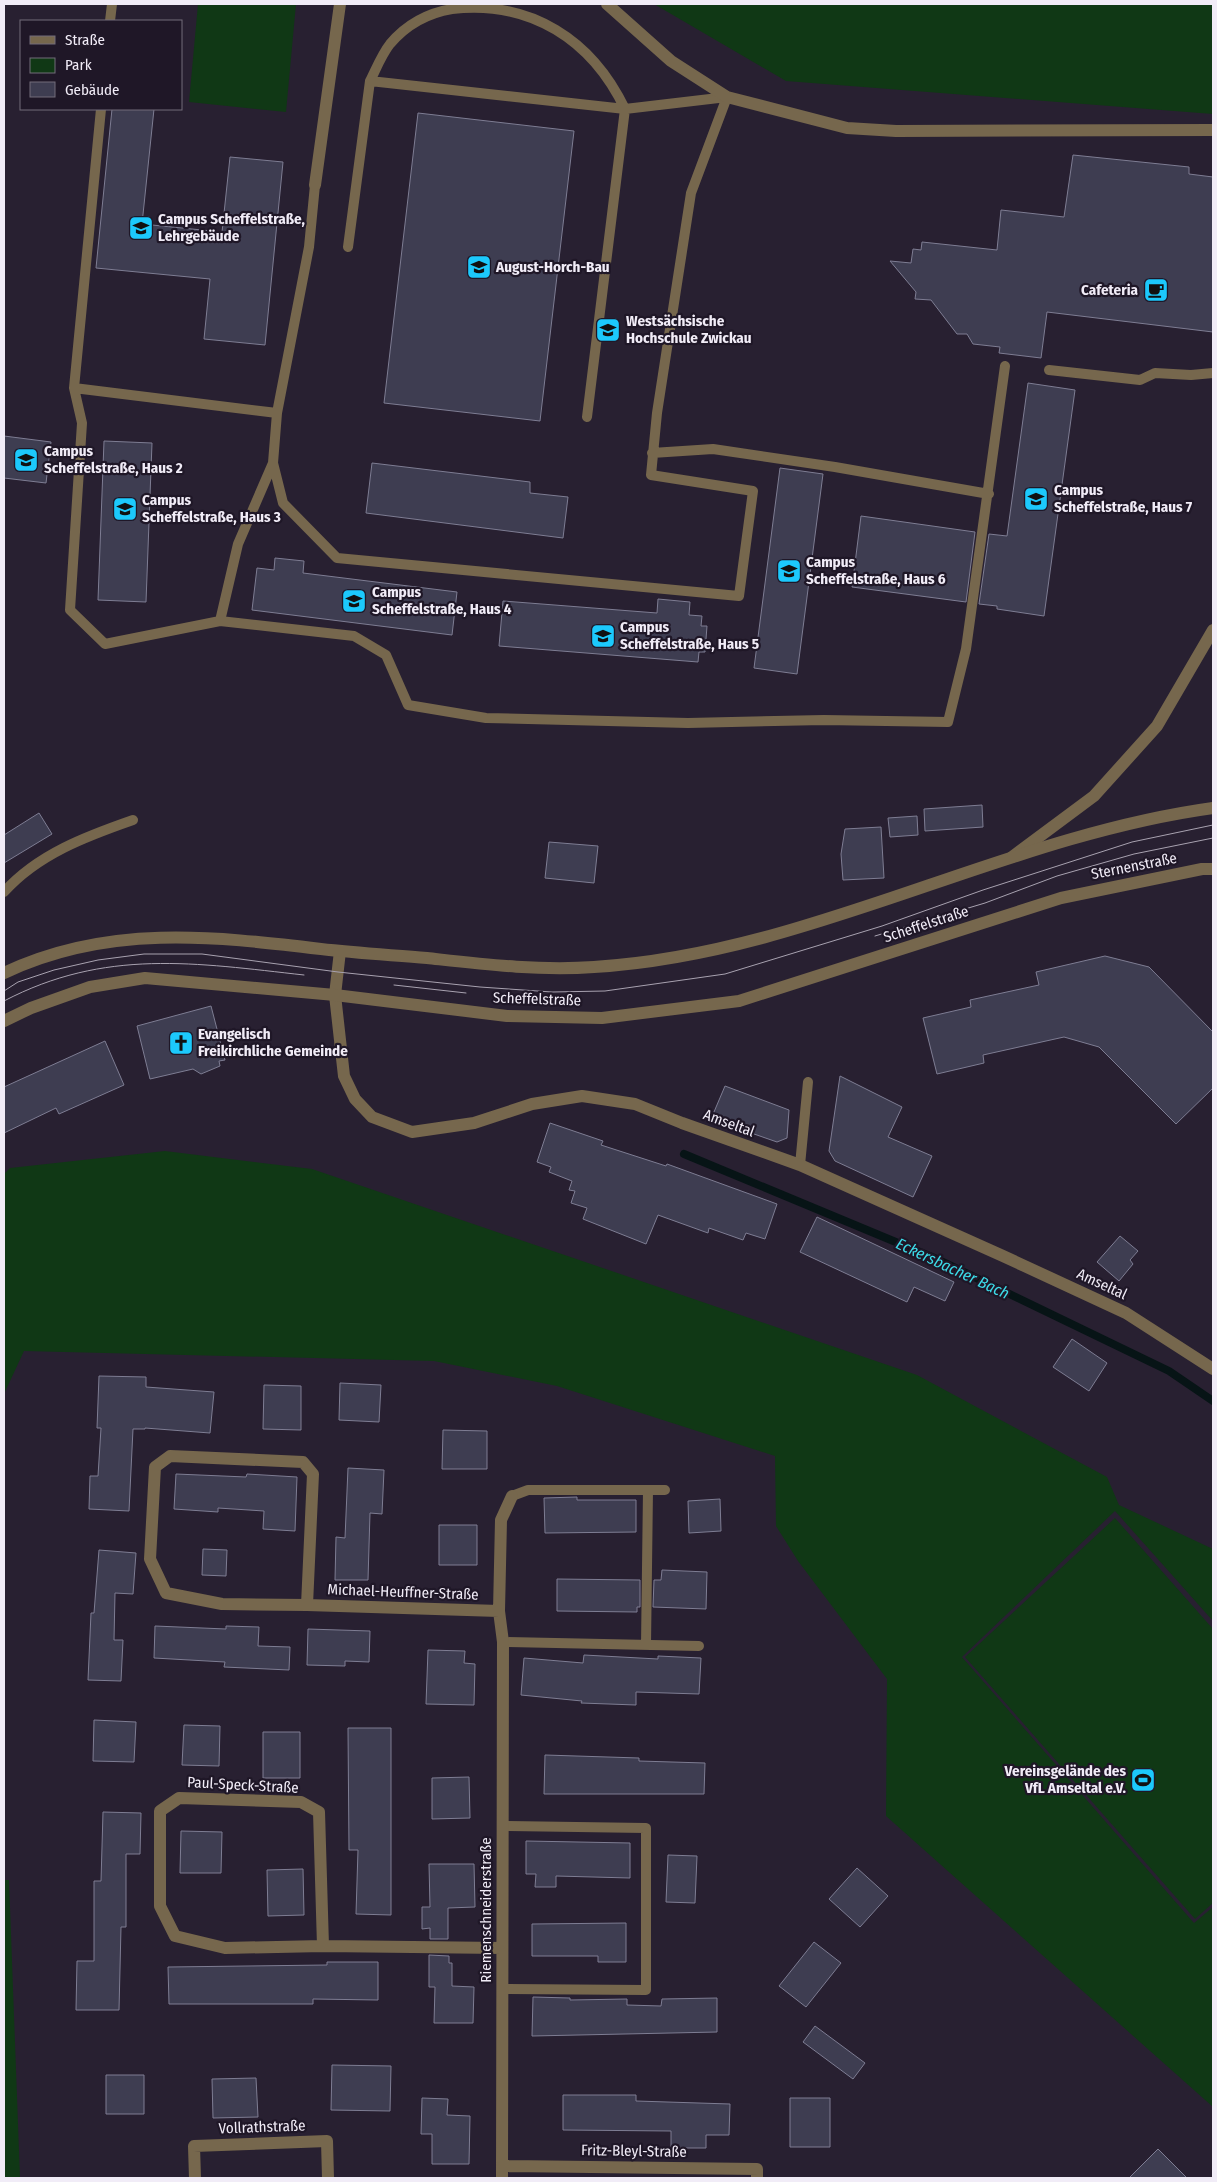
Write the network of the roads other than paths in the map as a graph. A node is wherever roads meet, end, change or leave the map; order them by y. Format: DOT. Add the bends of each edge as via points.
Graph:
graph roads {
  1 [pos="112,4"];
  2 [pos="340,4"];
  3 [pos="607,4"];
  4 [pos="110,20"];
  5 [pos="370,81"];
  6 [pos="727,97"];
  7 [pos="625,109"];
  8 [pos="101,110"];
  9 [pos="1213,130"];
  10 [pos="315,185"];
  11 [pos="348,247"];
  12 [pos="1005,366"];
  13 [pos="1049,370"];
  14 [pos="1213,373"];
  15 [pos="74,388"];
  16 [pos="277,414"];
  17 [pos="587,418"];
  18 [pos="652,453"];
  19 [pos="273,463"];
  20 [pos="989,494"];
  21 [pos="220,621"];
  22 [pos="1213,630"];
  23 [pos="1213,808"];
  24 [pos="133,820"];
  25 [pos="1009,859"];
  26 [pos="1213,869"];
  27 [pos="4,892"];
  28 [pos="1061,898"];
  29 [pos="340,951"];
  30 [pos="4,973"];
  31 [pos="335,995"];
  32 [pos="4,1021"];
  33 [pos="808,1082"];
  34 [pos="800,1165"];
  35 [pos="1213,1369"];
  36 [pos="648,1490"];
  37 [pos="665,1490"];
  38 [pos="512,1496"];
  39 [pos="307,1605"];
  40 [pos="499,1611"];
  41 [pos="503,1642"];
  42 [pos="646,1645"];
  43 [pos="699,1646"];
  44 [pos="503,1826"];
  45 [pos="323,1946"];
  46 [pos="502,1948"];
  47 [pos="502,1989"];
  48 [pos="502,2172"];
  49 [pos="195,2178"];
  50 [pos="328,2178"];
  51 [pos="757,2178"];
  1 -- 4 [label="lane"];
  2 -- 10 [label="street"];
  3 -- 6 [label="street" via="671,61"];
  5 -- 7 [label="lane"];
  5 -- 7 [label="lane" via="390,44 418,20 465,6 495,5 535,14 571,38 613,84"];
  5 -- 11 [label="lane"];
  6 -- 7 [label="lane"];
  6 -- 9 [label="street" via="847,128"];
  6 -- 18 [label="lane" via="691,193"];
  7 -- 17 [label="lane"];
  8 -- 15 [label="lane"];
  10 -- 16 [label="lane" via="309,247"];
  12 -- 20 [label="lane"];
  13 -- 14 [label="lane" via="1140,380 1155,373"];
  15 -- 16 [label="lane"];
  15 -- 21 [label="lane" via="82,423 70,610 105,644"];
  16 -- 19 [label="lane"];
  18 -- 19 [label="lane" via="651,475 753,491 739,596 337,558 283,503"];
  18 -- 20 [label="lane" via="713,450"];
  19 -- 21 [label="lane" via="238,544"];
  20 -- 21 [label="lane" via="966,650 948,722 688,723 486,718 408,705 386,655 354,636"];
  22 -- 25 [label="street, Scheffelstraße" via="1157,726 1094,796"];
  23 -- 25 [label="street, Scheffelstraße" via="1115,826"];
  24 -- 27 [label="lane" via="79,839 36,865"];
  25 -- 29 [label="street, Scheffelstraße" via="882,902 724,948 666,960 592,967 509,967"];
  26 -- 28 [label="street, Sternenstraße"];
  28 -- 31 [label="street, Scheffelstraße" via="739,1001 602,1018 507,1016"];
  29 -- 30 [label="street, Scheffelstraße" via="234,939 142,937 79,946"];
  29 -- 31 [label="street, Amseltal"];
  31 -- 32 [label="street, Scheffelstraße" via="145,978 90,987"];
  31 -- 34 [label="street, Amseltal" via="344,1076 355,1099 372,1117 412,1132 474,1123 532,1104 582,1096 635,1104"];
  33 -- 34 [label="lane"];
  34 -- 35 [label="street, Amseltal" via="1126,1313"];
  36 -- 37 [label="lane, Riemenschneiderstraße"];
  36 -- 38 [label="lane, Riemenschneiderstraße" via="528,1490"];
  36 -- 42 [label="lane"];
  38 -- 40 [label="street, Riemenschneiderstraße" via="501,1520"];
  39 -- 39 [label="street, Michael-Heuffner-Straße" via="313,1474 303,1462 170,1456 155,1467 150,1559 166,1593 222,1604"];
  39 -- 40 [label="street, Michael-Heuffner-Straße"];
  40 -- 41 [label="street, Riemenschneiderstraße"];
  41 -- 42 [label="lane"];
  41 -- 44 [label="street, Riemenschneiderstraße"];
  42 -- 43 [label="lane"];
  44 -- 46 [label="street, Riemenschneiderstraße"];
  44 -- 47 [label="lane" via="646,1828 646,1990"];
  45 -- 45 [label="street, Paul-Speck-Straße" via="319,1812 301,1802 179,1798 160,1811 160,1906 175,1936 225,1948"];
  45 -- 46 [label="street, Paul-Speck-Straße"];
  46 -- 47 [label="street, Riemenschneiderstraße"];
  47 -- 48 [label="street, Riemenschneiderstraße"];
  48 -- 51 [label="street, Fritz-Bleyl-Straße" via="757,2169"];
  49 -- 50 [label="street, Vollrathstraße" via="194,2146 327,2141"];
}
